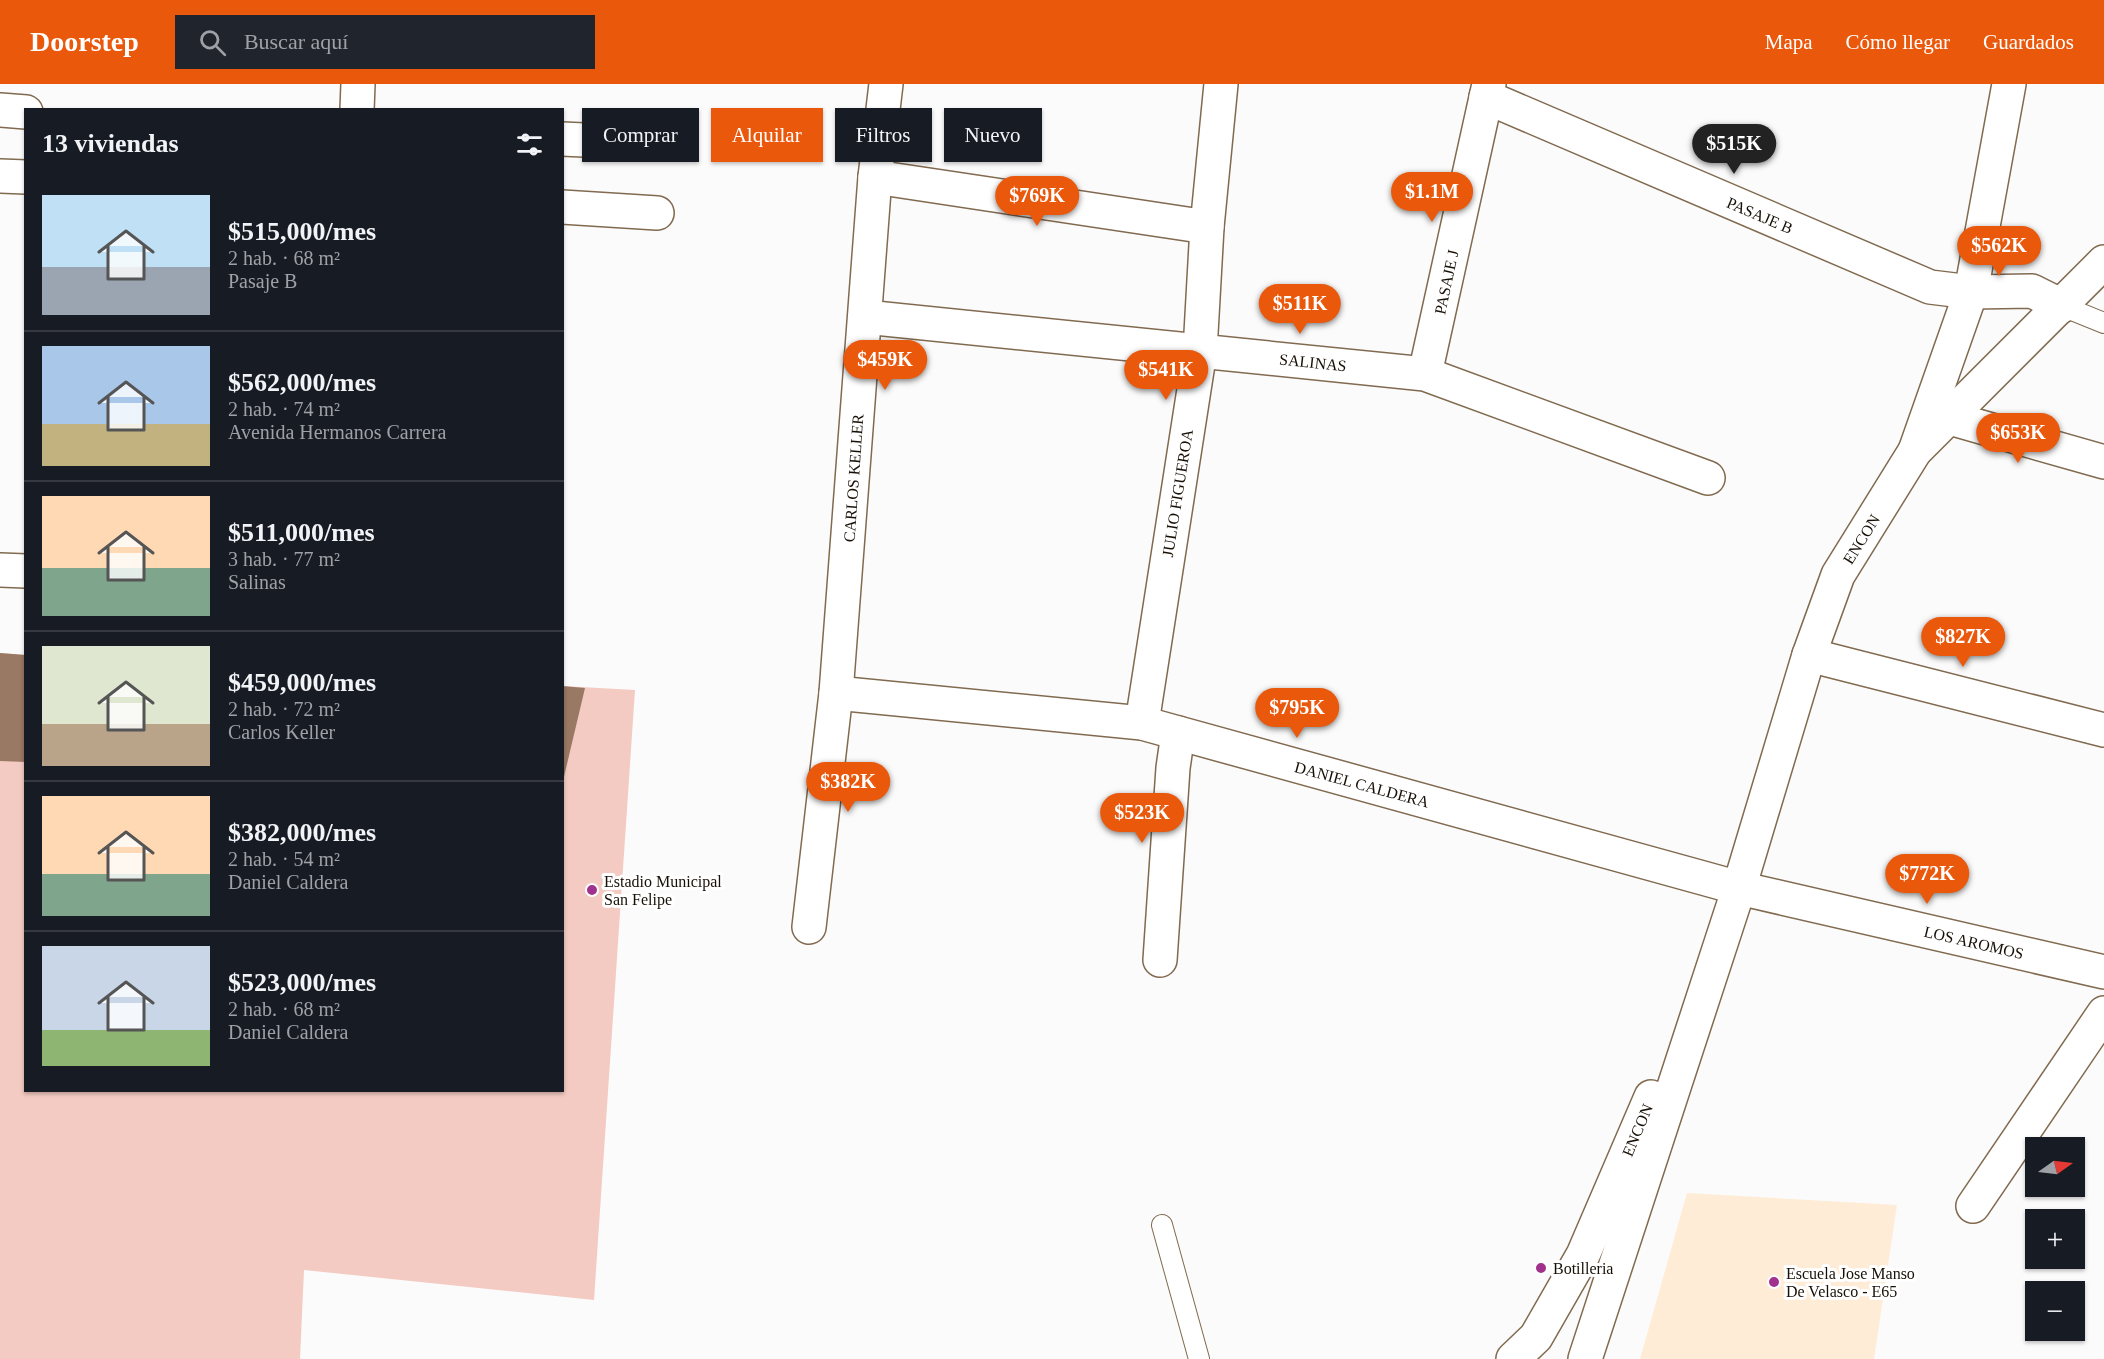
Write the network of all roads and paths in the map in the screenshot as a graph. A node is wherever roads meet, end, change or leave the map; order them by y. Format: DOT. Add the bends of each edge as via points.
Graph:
graph roads {
  1 [pos="358,84"];
  2 [pos="886,84"];
  3 [pos="1221,84"];
  4 [pos="2009,84"];
  5 [pos="1488,91"];
  6 [pos="357,108"];
  7 [pos="0,110"];
  8 [pos="24,112"];
  9 [pos="564,139"];
  10 [pos="582,140"];
  11 [pos="0,176"];
  12 [pos="24,177"];
  13 [pos="875,177"];
  14 [pos="564,207"];
  15 [pos="657,213"];
  16 [pos="1207,227"];
  17 [pos="2104,262"];
  18 [pos="1971,292"];
  19 [pos="2062,306"];
  20 [pos="865,317"];
  21 [pos="2104,322"];
  22 [pos="1200,351"];
  23 [pos="1425,374"];
  24 [pos="1946,417"];
  25 [pos="1915,451"];
  26 [pos="2104,462"];
  27 [pos="1708,478"];
  28 [pos="0,570"];
  29 [pos="24,572"];
  30 [pos="1809,655"];
  31 [pos="836,693"];
  32 [pos="1142,723"];
  33 [pos="2104,730"];
  34 [pos="1178,733"];
  35 [pos="1739,888"];
  36 [pos="809,927"];
  37 [pos="1160,960"];
  38 [pos="2104,972"];
  39 [pos="2104,1013"];
  40 [pos="1973,1206"];
  41 [pos="1162,1226"];
  42 [pos="1199,1359"];
  43 [pos="1513,1359"];
  44 [pos="1585,1359"];
  1 -- 6 [label="street"];
  2 -- 13 [label="street, CARLOS KELLER"];
  3 -- 16 [label="street, JULIO FIGUEROA"];
  4 -- 18 [label="street"];
  5 -- 18 [label="street, PASAJE B" via="1930,287"];
  5 -- 23 [label="street, PASAJE J"];
  7 -- 8 [label="street"];
  9 -- 10 [label="street"];
  11 -- 12 [label="street"];
  13 -- 16 [label="street"];
  13 -- 20 [label="street, CARLOS KELLER"];
  14 -- 15 [label="street"];
  16 -- 22 [label="street, JULIO FIGUEROA"];
  17 -- 19 [label="street, ENCON"];
  18 -- 19 [label="street, PASAJE B" via="2032,291"];
  18 -- 25 [label="street"];
  19 -- 21 [label="lane"];
  19 -- 24 [label="street, ENCON"];
  20 -- 22 [label="street, SALINAS"];
  20 -- 31 [label="street, CARLOS KELLER"];
  22 -- 23 [label="street, SALINAS"];
  22 -- 32 [label="street, JULIO FIGUEROA"];
  23 -- 27 [label="street, SALINAS"];
  24 -- 25 [label="street, ENCON"];
  24 -- 26 [label="street"];
  25 -- 30 [label="street, ENCON" via="1838,575"];
  28 -- 29 [label="street"];
  30 -- 33 [label="street"];
  30 -- 35 [label="street, ENCON"];
  31 -- 32 [label="street, DANIEL CALDERA"];
  31 -- 36 [label="street, CARLOS KELLER"];
  32 -- 34 [label="street, DANIEL CALDERA"];
  34 -- 35 [label="street, DANIEL CALDERA"];
  34 -- 37 [label="street"];
  35 -- 38 [label="street, LOS AROMOS"];
  35 -- 43 [label="street, ENCON" via="1583,1255 1536,1337"];
  35 -- 44 [label="street, ENCON"];
  39 -- 40 [label="street"];
  41 -- 42 [label="lane"];
}
